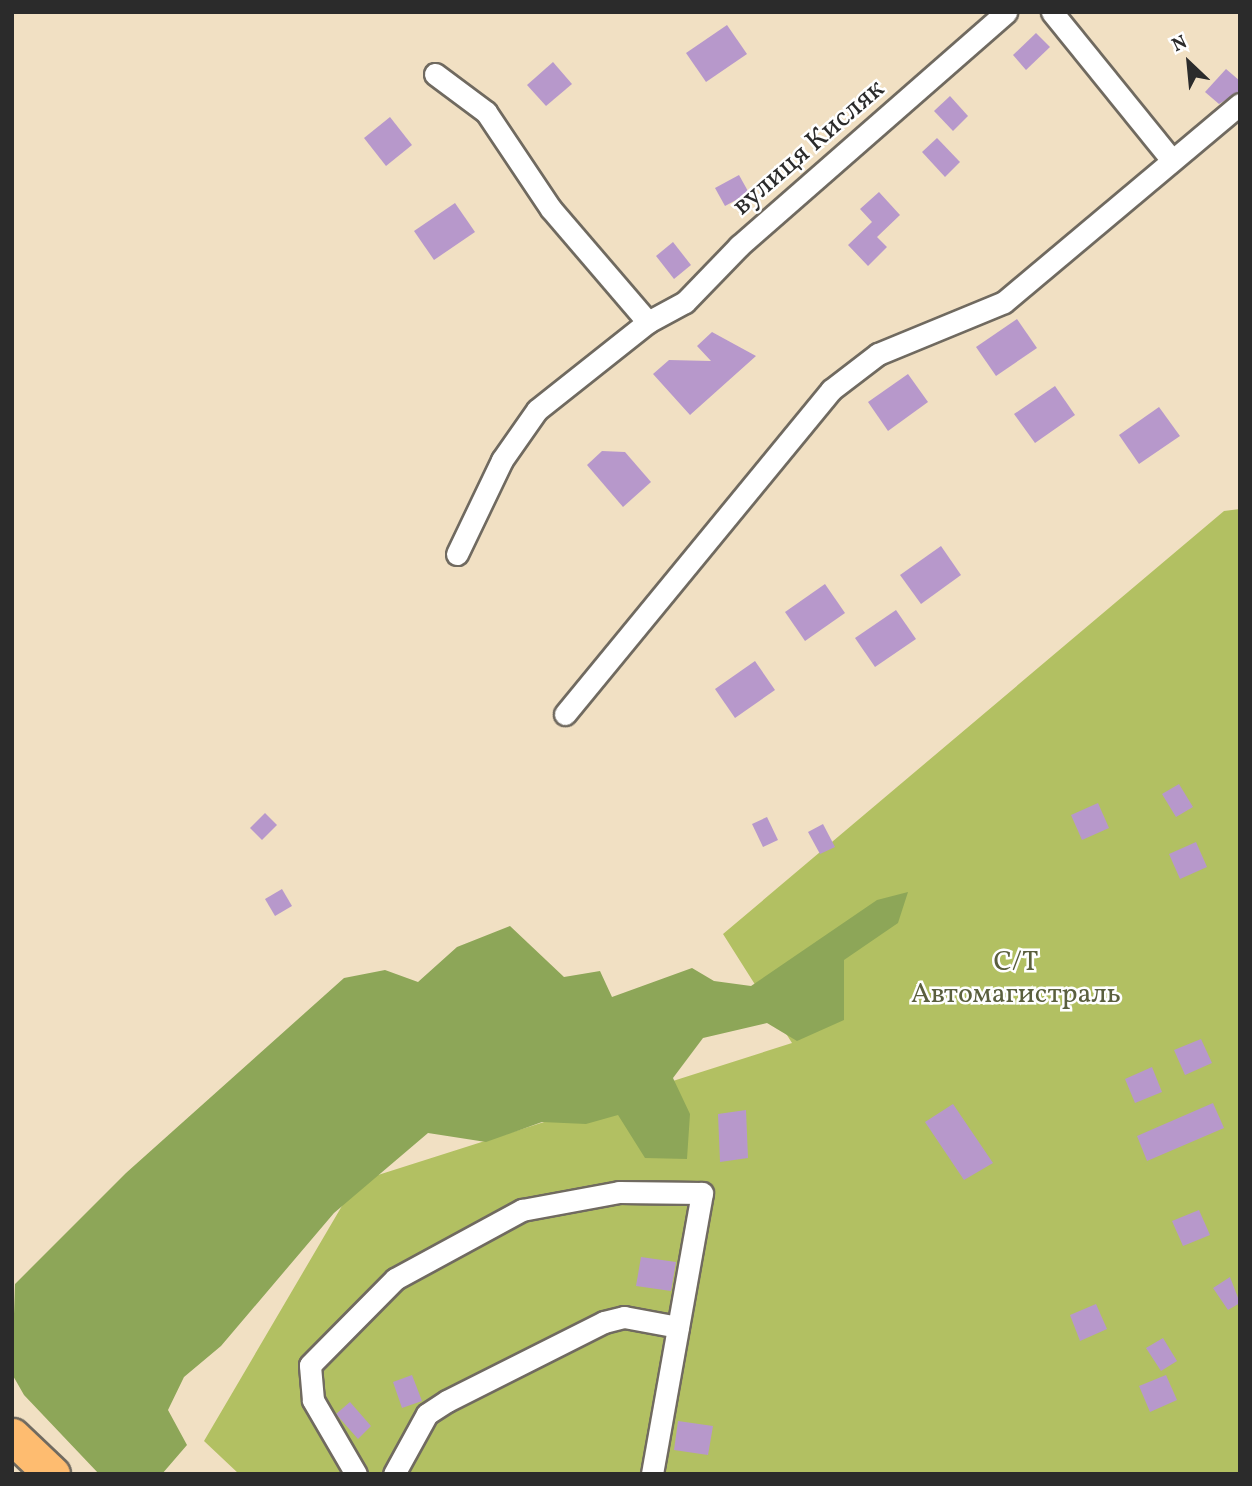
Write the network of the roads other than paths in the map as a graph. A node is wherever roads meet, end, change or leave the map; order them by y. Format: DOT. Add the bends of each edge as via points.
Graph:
graph roads {
  1 [pos="1006,12"];
  2 [pos="1052,12"];
  3 [pos="435,74"];
  4 [pos="1240,104"];
  5 [pos="1171,159"];
  6 [pos="648,322"];
  7 [pos="457,554"];
  8 [pos="565,714"];
  9 [pos="678,1327"];
  10 [pos="12,1436"];
  11 [pos="52,1474"];
  12 [pos="356,1474"];
  13 [pos="394,1474"];
  14 [pos="652,1474"];
  1 -- 6 [label="street, вулиця Кисляк" via="739,246 685,302"];
  2 -- 5 [label="street"];
  3 -- 6 [label="street" via="486,112 551,209"];
  4 -- 5 [label="street"];
  5 -- 8 [label="street" via="1062,259 1004,302 878,354 831,390"];
  6 -- 7 [label="street, вулиця Кисляк" via="537,410 502,460"];
  9 -- 12 [label="street" via="702,1193 576,1197 480,1228 395,1279 310,1365 313,1400"];
  9 -- 13 [label="street" via="624,1317 604,1322 447,1401 427,1414"];
  9 -- 14 [label="street"];
  10 -- 11 [label="highway"];
}
